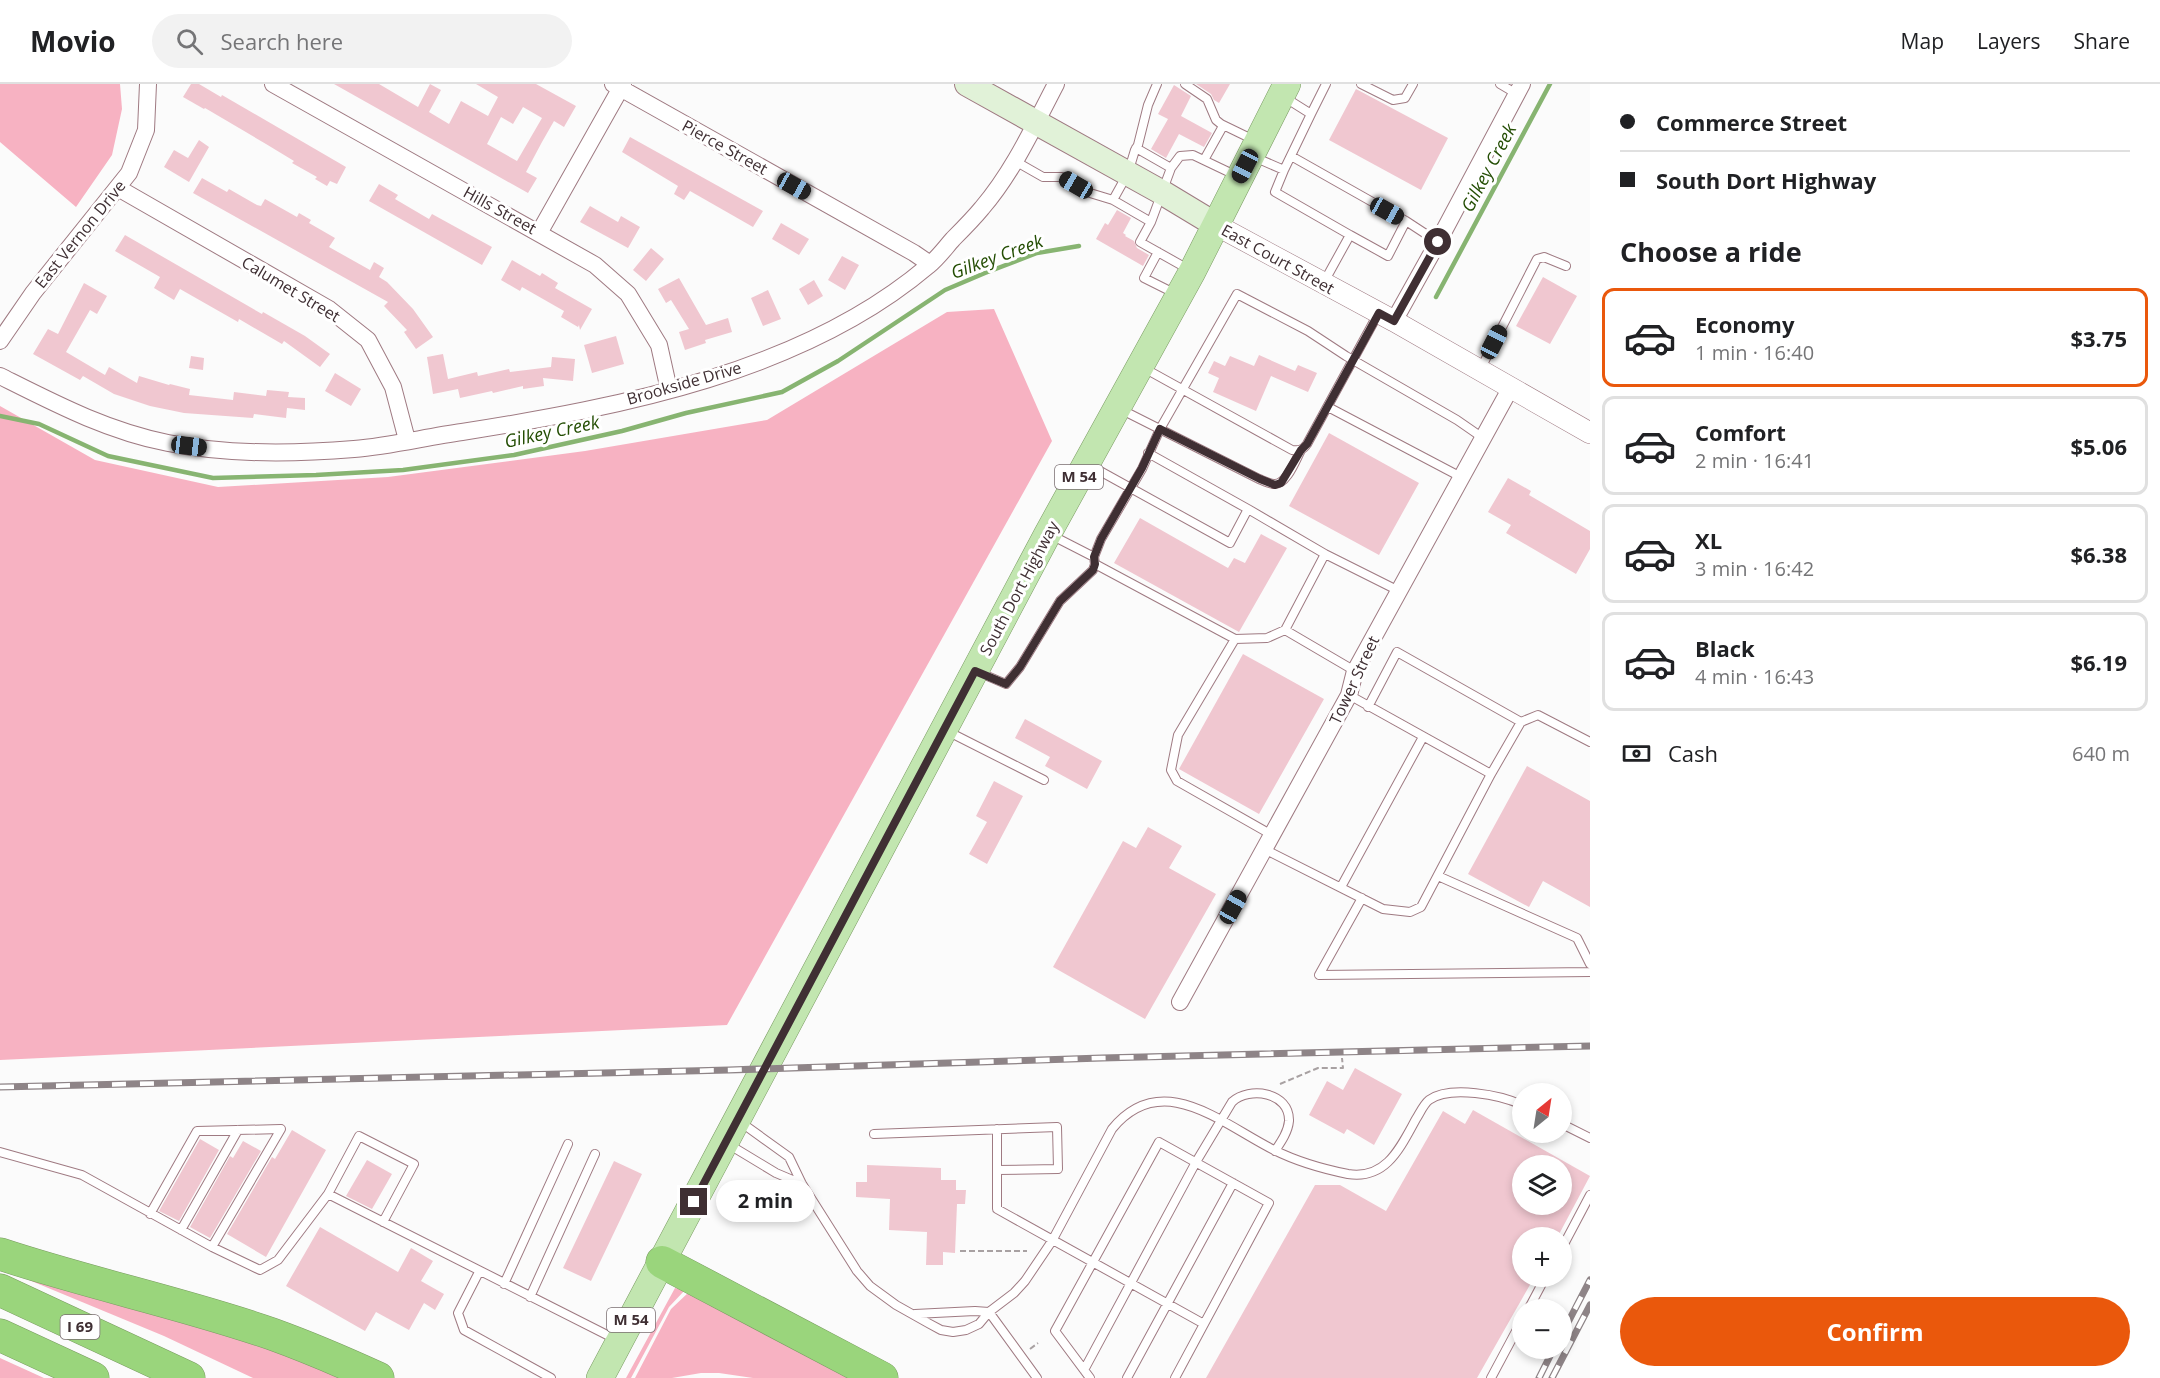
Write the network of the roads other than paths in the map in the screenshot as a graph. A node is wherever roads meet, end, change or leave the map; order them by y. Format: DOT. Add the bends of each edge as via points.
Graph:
graph roads {
  1 [pos="148,84"];
  2 [pos="273,84"];
  3 [pos="967,84"];
  4 [pos="1056,84"];
  5 [pos="1157,84"];
  6 [pos="1185,84"];
  7 [pos="1326,84"];
  8 [pos="1361,84"];
  9 [pos="1413,84"];
  10 [pos="1500,84"];
  11 [pos="619,86"];
  12 [pos="1283,88"];
  13 [pos="1519,89"];
  14 [pos="1311,114"];
  15 [pos="1036,122"];
  16 [pos="1223,126"];
  17 [pos="1136,148"];
  18 [pos="1291,156"];
  19 [pos="1250,158"];
  20 [pos="1204,160"];
  21 [pos="1015,161"];
  22 [pos="1171,168"];
  23 [pos="1284,170"];
  24 [pos="1128,173"];
  25 [pos="118,188"];
  26 [pos="1163,193"];
  27 [pos="1113,201"];
  28 [pos="1406,221"];
  29 [pos="1151,222"];
  30 [pos="1216,225"];
  31 [pos="539,232"];
  32 [pos="1350,235"];
  33 [pos="1438,242"];
  34 [pos="1158,252"];
  35 [pos="930,264"];
  36 [pos="1566,266"];
  37 [pos="1192,272"];
  38 [pos="1323,284"];
  39 [pos="1179,296"];
  40 [pos="1386,317"];
  41 [pos="0,341"];
  42 [pos="1354,361"];
  43 [pos="1140,366"];
  44 [pos="1479,370"];
  45 [pos="0,376"];
  46 [pos="1182,388"];
  47 [pos="1510,389"];
  48 [pos="669,390"];
  49 [pos="1328,407"];
  50 [pos="1117,408"];
  51 [pos="1160,429"];
  52 [pos="1590,433"];
  53 [pos="1483,438"];
  54 [pos="407,440"];
  55 [pos="1301,450"];
  56 [pos="1149,453"];
  57 [pos="1086,463"];
  58 [pos="1461,477"];
  59 [pos="1130,487"];
  60 [pos="1248,509"];
  61 [pos="1048,533"];
  62 [pos="1325,554"];
  63 [pos="1095,561"];
  64 [pos="1399,591"];
  65 [pos="1286,630"];
  66 [pos="1234,639"];
  67 [pos="975,671"];
  68 [pos="1355,671"];
  69 [pos="1349,695"];
  70 [pos="1368,707"];
  71 [pos="1521,722"];
  72 [pos="944,730"];
  73 [pos="1423,737"];
  74 [pos="1590,742"];
  75 [pos="1491,774"];
  76 [pos="1044,780"];
  77 [pos="1268,842"];
  78 [pos="1438,876"];
  79 [pos="1341,887"];
  80 [pos="1362,898"];
  81 [pos="1590,964"];
  82 [pos="1590,972"];
  83 [pos="1180,1002"];
  84 [pos="1512,1101"];
  85 [pos="1221,1121"];
  86 [pos="997,1129"];
  87 [pos="1572,1129"];
  88 [pos="238,1130"];
  89 [pos="731,1131"];
  90 [pos="874,1134"];
  91 [pos="1590,1138"];
  92 [pos="568,1144"];
  93 [pos="1275,1151"];
  94 [pos="0,1152"];
  95 [pos="595,1154"];
  96 [pos="1196,1162"];
  97 [pos="997,1170"];
  98 [pos="1233,1183"];
  99 [pos="802,1184"];
  100 [pos="328,1194"];
  101 [pos="1590,1195"];
  102 [pos="150,1214"];
  103 [pos="383,1222"];
  104 [pos="1572,1229"];
  105 [pos="181,1230"];
  106 [pos="1052,1241"];
  107 [pos="212,1247"];
  108 [pos="0,1254"];
  109 [pos="662,1262"];
  110 [pos="1092,1263"];
  111 [pos="479,1272"];
  112 [pos="504,1284"];
  113 [pos="1130,1284"];
  114 [pos="0,1290"];
  115 [pos="530,1296"];
  116 [pos="1167,1304"];
  117 [pos="989,1312"];
  118 [pos="914,1314"];
  119 [pos="1204,1324"];
  120 [pos="0,1335"];
  121 [pos="1512,1339"];
  122 [pos="620,1341"];
  123 [pos="1084,1370"];
  124 [pos="93,1378"];
  125 [pos="189,1378"];
  126 [pos="378,1378"];
  127 [pos="551,1378"];
  128 [pos="600,1378"];
  129 [pos="882,1378"];
  130 [pos="1037,1378"];
  131 [pos="1090,1378"];
  132 [pos="1127,1378"];
  133 [pos="1175,1378"];
  134 [pos="1491,1378"];
  1 -- 25 [label="street, East Vernon Drive" via="146,130 129,173"];
  2 -- 31 [label="street, Hills Street"];
  3 -- 15 [label="main road, East Court Street"];
  4 -- 15 [label="street, Brookside Drive"];
  5 -- 17 [label="lane"];
  6 -- 16 [label="lane" via="1207,99"];
  7 -- 14 [label="lane"];
  8 -- 9 [label="lane" via="1393,100 1405,98"];
  10 -- 13 [label="lane"];
  11 -- 31 [label="street"];
  11 -- 35 [label="street, Pierce Street"];
  12 -- 14 [label="lane"];
  12 -- 19 [label="main road, South Dort Highway / M 54"];
  13 -- 33 [label="street"];
  14 -- 18 [label="lane"];
  15 -- 21 [label="street, Brookside Drive"];
  15 -- 24 [label="main road, East Court Street"];
  16 -- 19 [label="lane"];
  16 -- 20 [label="lane"];
  17 -- 22 [label="lane"];
  17 -- 24 [label="lane"];
  18 -- 23 [label="lane"];
  18 -- 28 [label="lane"];
  19 -- 20 [label="lane"];
  19 -- 23 [label="lane"];
  19 -- 30 [label="main road, South Dort Highway / M 54"];
  20 -- 22 [label="lane" via="1185,154"];
  21 -- 27 [label="lane" via="1043,177 1062,177"];
  21 -- 35 [label="street, Brookside Drive" via="984,207"];
  22 -- 26 [label="lane"];
  23 -- 32 [label="lane" via="1275,192"];
  24 -- 26 [label="main road, East Court Street"];
  24 -- 27 [label="lane"];
  25 -- 41 [label="street, East Vernon Drive" via="33,292"];
  25 -- 54 [label="street, Calumet Street" via="330,309 368,340 393,387"];
  26 -- 29 [label="lane"];
  26 -- 30 [label="main road, East Court Street"];
  27 -- 29 [label="lane"];
  28 -- 32 [label="lane" via="1388,256"];
  28 -- 33 [label="lane"];
  29 -- 34 [label="lane" via="1140,242"];
  30 -- 37 [label="main road, South Dort Highway / M 54"];
  30 -- 38 [label="street, East Court Street"];
  31 -- 48 [label="street, Hills Street" via="595,265 628,294 659,345"];
  32 -- 38 [label="lane"];
  33 -- 40 [label="street"];
  34 -- 37 [label="lane"];
  34 -- 39 [label="lane" via="1144,278"];
  35 -- 48 [label="street, Brookside Drive" via="887,298 786,351"];
  36 -- 44 [label="lane" via="1544,257 1537,259"];
  37 -- 39 [label="main road, South Dort Highway / M 54"];
  38 -- 40 [label="street, East Court Street"];
  39 -- 43 [label="main road, South Dort Highway / M 54"];
  40 -- 42 [label="lane"];
  40 -- 44 [label="street, East Court Street"];
  42 -- 46 [label="lane" via="1308,331 1237,294"];
  42 -- 49 [label="lane"];
  42 -- 53 [label="lane"];
  43 -- 46 [label="lane"];
  43 -- 50 [label="main road, South Dort Highway / M 54"];
  44 -- 47 [label="street, East Court Street"];
  45 -- 54 [label="street, Brookside Drive" via="93,422 167,443 232,451 294,451 356,449"];
  46 -- 51 [label="lane"];
  46 -- 55 [label="lane" via="1292,450"];
  47 -- 52 [label="street, East Court Street"];
  47 -- 53 [label="street, Tower Street"];
  48 -- 54 [label="street, Brookside Drive" via="547,418"];
  49 -- 55 [label="lane"];
  49 -- 58 [label="lane"];
  50 -- 51 [label="lane"];
  50 -- 57 [label="main road, South Dort Highway / M 54"];
  51 -- 55 [label="lane" via="1275,485 1287,476"];
  51 -- 56 [label="lane"];
  53 -- 58 [label="street, Tower Street"];
  56 -- 59 [label="lane"];
  56 -- 60 [label="lane"];
  57 -- 59 [label="lane"];
  57 -- 61 [label="main road, South Dort Highway / M 54"];
  58 -- 64 [label="street, Tower Street"];
  59 -- 60 [label="lane" via="1230,543"];
  59 -- 63 [label="lane" via="1101,539"];
  60 -- 62 [label="lane"];
  61 -- 63 [label="lane"];
  61 -- 67 [label="main road, South Dort Highway / M 54"];
  62 -- 64 [label="lane"];
  62 -- 65 [label="lane"];
  63 -- 66 [label="lane"];
  63 -- 67 [label="lane" via="1084,581 1060,601 1006,684"];
  64 -- 68 [label="street, Tower Street"];
  65 -- 66 [label="lane" via="1267,638"];
  65 -- 68 [label="lane"];
  66 -- 77 [label="lane" via="1178,735 1171,770 1177,781"];
  67 -- 72 [label="main road, South Dort Highway / M 54"];
  68 -- 69 [label="street, Tower Street"];
  69 -- 70 [label="lane"];
  69 -- 77 [label="street, Tower Street"];
  70 -- 71 [label="lane" via="1397,652"];
  70 -- 73 [label="lane"];
  71 -- 74 [label="lane" via="1539,715"];
  71 -- 75 [label="lane"];
  72 -- 76 [label="lane"];
  72 -- 89 [label="main road, South Dort Highway / M 54"];
  73 -- 75 [label="lane"];
  73 -- 79 [label="lane"];
  75 -- 78 [label="lane"];
  77 -- 79 [label="lane"];
  77 -- 83 [label="street, Tower Street"];
  78 -- 80 [label="lane" via="1421,908 1410,912 1383,909"];
  78 -- 81 [label="lane" via="1577,938"];
  79 -- 80 [label="lane"];
  80 -- 82 [label="lane" via="1319,975"];
  84 -- 93 [label="lane" via="1499,1096 1440,1095 1422,1108 1390,1160 1367,1175 1329,1170"];
  85 -- 93 [label="lane"];
  85 -- 93 [label="lane" via="1239,1096 1270,1096 1279,1100 1286,1106 1289,1124"];
  85 -- 96 [label="lane"];
  85 -- 106 [label="lane" via="1196,1107 1163,1101 1136,1107 1122,1116"];
  86 -- 90 [label="lane"];
  86 -- 97 [label="lane"];
  86 -- 97 [label="lane" via="1057,1127 1058,1169"];
  87 -- 91 [label="lane"];
  88 -- 102 [label="lane" via="197,1131"];
  88 -- 105 [label="lane"];
  88 -- 107 [label="lane" via="281,1129"];
  89 -- 99 [label="lane" via="776,1173"];
  89 -- 99 [label="lane" via="789,1157"];
  89 -- 109 [label="main road, South Dort Highway / M 54"];
  92 -- 112 [label="lane"];
  94 -- 102 [label="lane" via="82,1175"];
  95 -- 115 [label="lane"];
  96 -- 98 [label="lane"];
  96 -- 110 [label="lane" via="1159,1142"];
  96 -- 113 [label="lane"];
  97 -- 106 [label="lane" via="997,1209"];
  98 -- 116 [label="lane"];
  98 -- 119 [label="lane" via="1269,1203"];
  99 -- 118 [label="lane" via="857,1271 891,1302"];
  100 -- 103 [label="lane"];
  100 -- 103 [label="lane" via="359,1136 387,1150 414,1164"];
  100 -- 107 [label="lane" via="278,1260 260,1270"];
  101 -- 104 [label="lane"];
  102 -- 105 [label="lane"];
  103 -- 111 [label="lane"];
  105 -- 107 [label="lane"];
  106 -- 110 [label="lane"];
  106 -- 117 [label="lane" via="1014,1293"];
  108 -- 126 [label="highway" via="262,1331"];
  109 -- 122 [label="main road, South Dort Highway / M 54"];
  109 -- 129 [label="highway"];
  110 -- 113 [label="lane"];
  110 -- 123 [label="lane" via="1055,1331"];
  111 -- 112 [label="lane"];
  111 -- 127 [label="lane" via="458,1313 464,1330"];
  112 -- 115 [label="lane"];
  113 -- 116 [label="lane"];
  113 -- 123 [label="lane"];
  114 -- 125 [label="highway, I 69"];
  115 -- 122 [label="lane"];
  116 -- 119 [label="lane"];
  116 -- 132 [label="lane"];
  117 -- 118 [label="lane"];
  117 -- 118 [label="lane" via="979,1324 953,1332 941,1330"];
  117 -- 130 [label="lane"];
  119 -- 133 [label="lane"];
  120 -- 124 [label="highway, I 69"];
  121 -- 134 [label="lane"];
  122 -- 128 [label="main road, South Dort Highway / M 54"];
  123 -- 131 [label="lane"];
}
